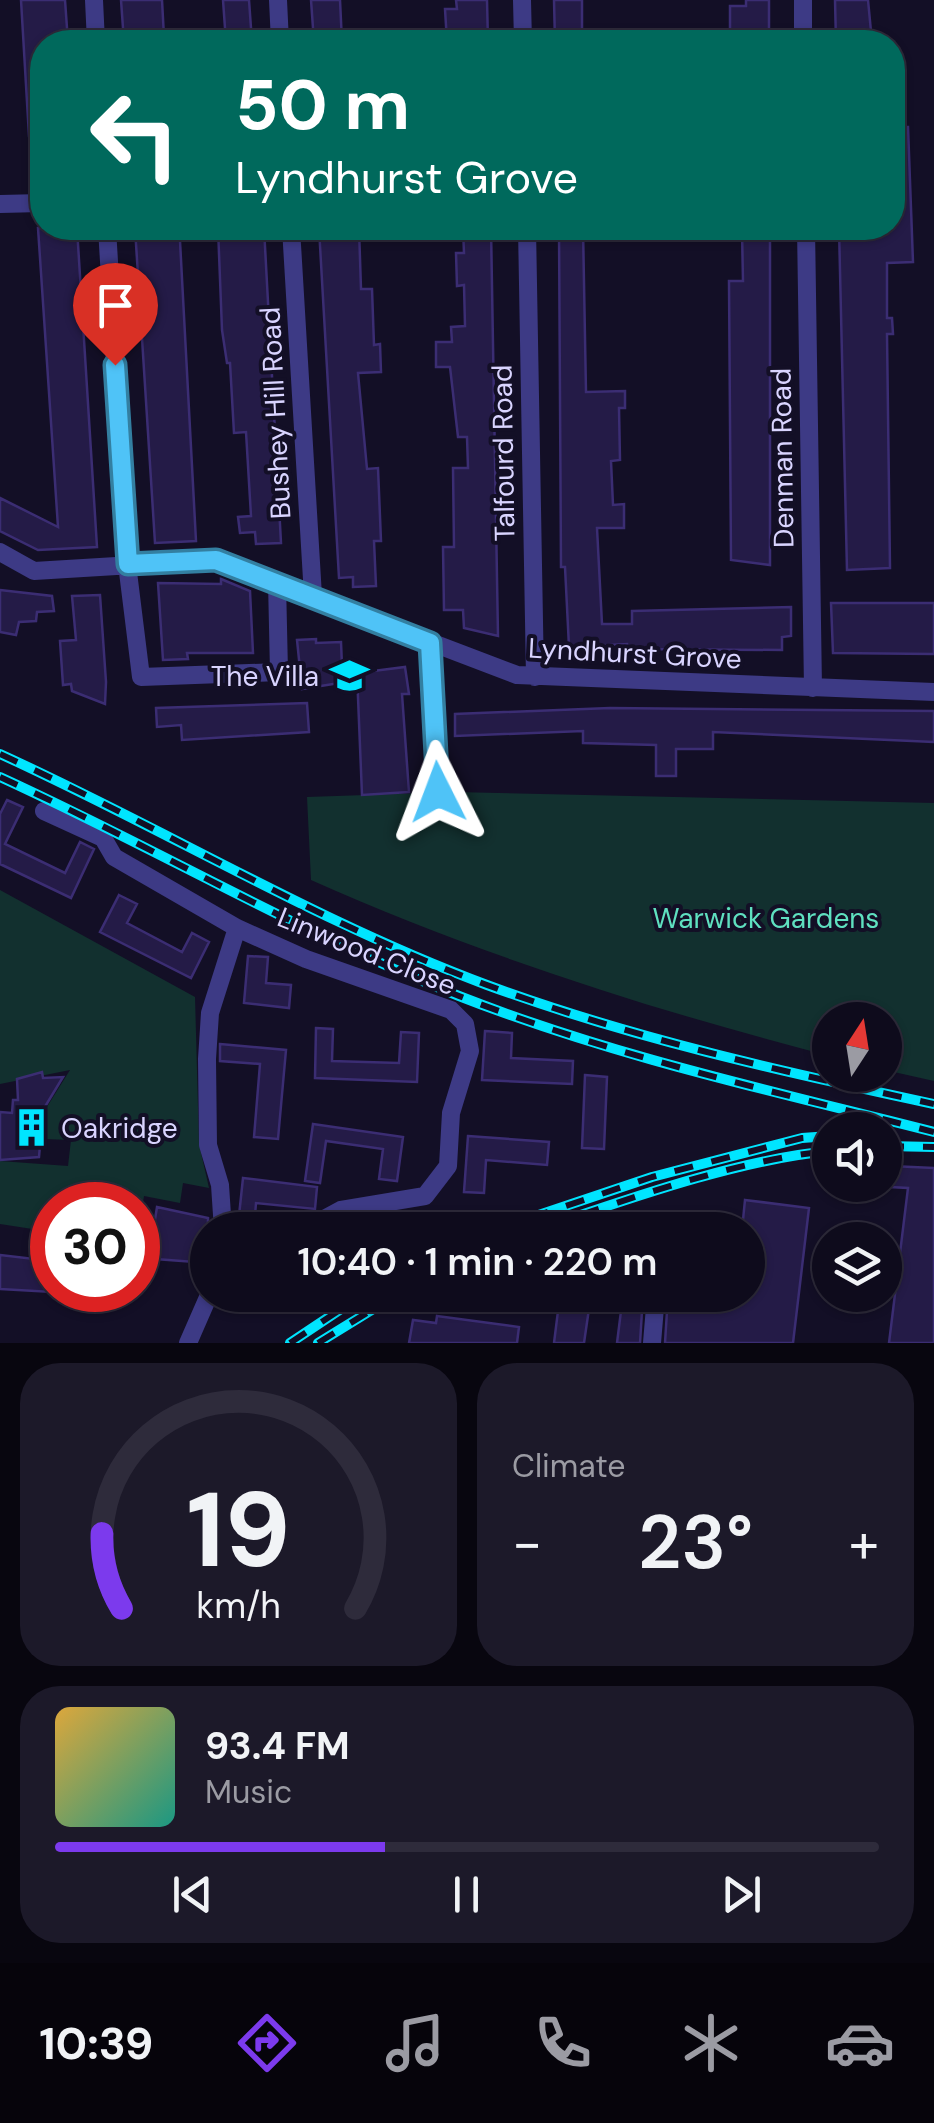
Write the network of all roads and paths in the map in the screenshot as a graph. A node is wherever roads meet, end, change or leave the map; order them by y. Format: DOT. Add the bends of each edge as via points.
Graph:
graph roads {
  1 [pos="94,0"];
  2 [pos="278,0"];
  3 [pos="522,0"];
  4 [pos="803,0"];
  5 [pos="95,30"];
  6 [pos="279,30"];
  7 [pos="523,30"];
  8 [pos="804,30"];
  9 [pos="30,203"];
  10 [pos="0,204"];
  11 [pos="108,240"];
  12 [pos="292,240"];
  13 [pos="527,240"];
  14 [pos="806,240"];
  15 [pos="0,552"];
  16 [pos="128,564"];
  17 [pos="277,582"];
  18 [pos="313,596"];
  19 [pos="430,643"];
  20 [pos="535,677"];
  21 [pos="813,688"];
  22 [pos="934,692"];
  23 [pos="438,792"];
  24 [pos="44,811"];
  25 [pos="237,928"];
  26 [pos="222,1212"];
  27 [pos="337,1212"];
  28 [pos="202,1312"];
  29 [pos="655,1312"];
  30 [pos="188,1343"];
  31 [pos="652,1343"];
  1 -- 5 [label="street"];
  2 -- 6 [label="street"];
  3 -- 7 [label="street"];
  4 -- 8 [label="street"];
  9 -- 10 [label="street"];
  11 -- 16 [label="street"];
  12 -- 18 [label="street, Bushey Hill Road"];
  13 -- 20 [label="street, Talfourd Road"];
  14 -- 21 [label="street, Denman Road"];
  15 -- 16 [label="street, Lyndhurst Grove" via="34,571"];
  16 -- 17 [label="street, Lyndhurst Grove" via="216,560"];
  16 -- 17 [label="street" via="142,677 280,672"];
  17 -- 18 [label="street, Lyndhurst Grove"];
  18 -- 19 [label="street, Lyndhurst Grove"];
  19 -- 20 [label="street, Lyndhurst Grove" via="496,670"];
  19 -- 23 [label="street"];
  20 -- 21 [label="street, Lyndhurst Grove"];
  21 -- 22 [label="street, Lyndhurst Grove"];
  24 -- 25 [label="street, Linwood Close" via="103,838 114,857"];
  25 -- 26 [label="street, Linwood Close" via="210,1012 207,1059 208,1145"];
  25 -- 27 [label="street, Linwood Close" via="451,1010 465,1024 470,1051 451,1113 448,1166 434,1187 425,1196"];
  28 -- 30 [label="street"];
  29 -- 31 [label="street"];
}
